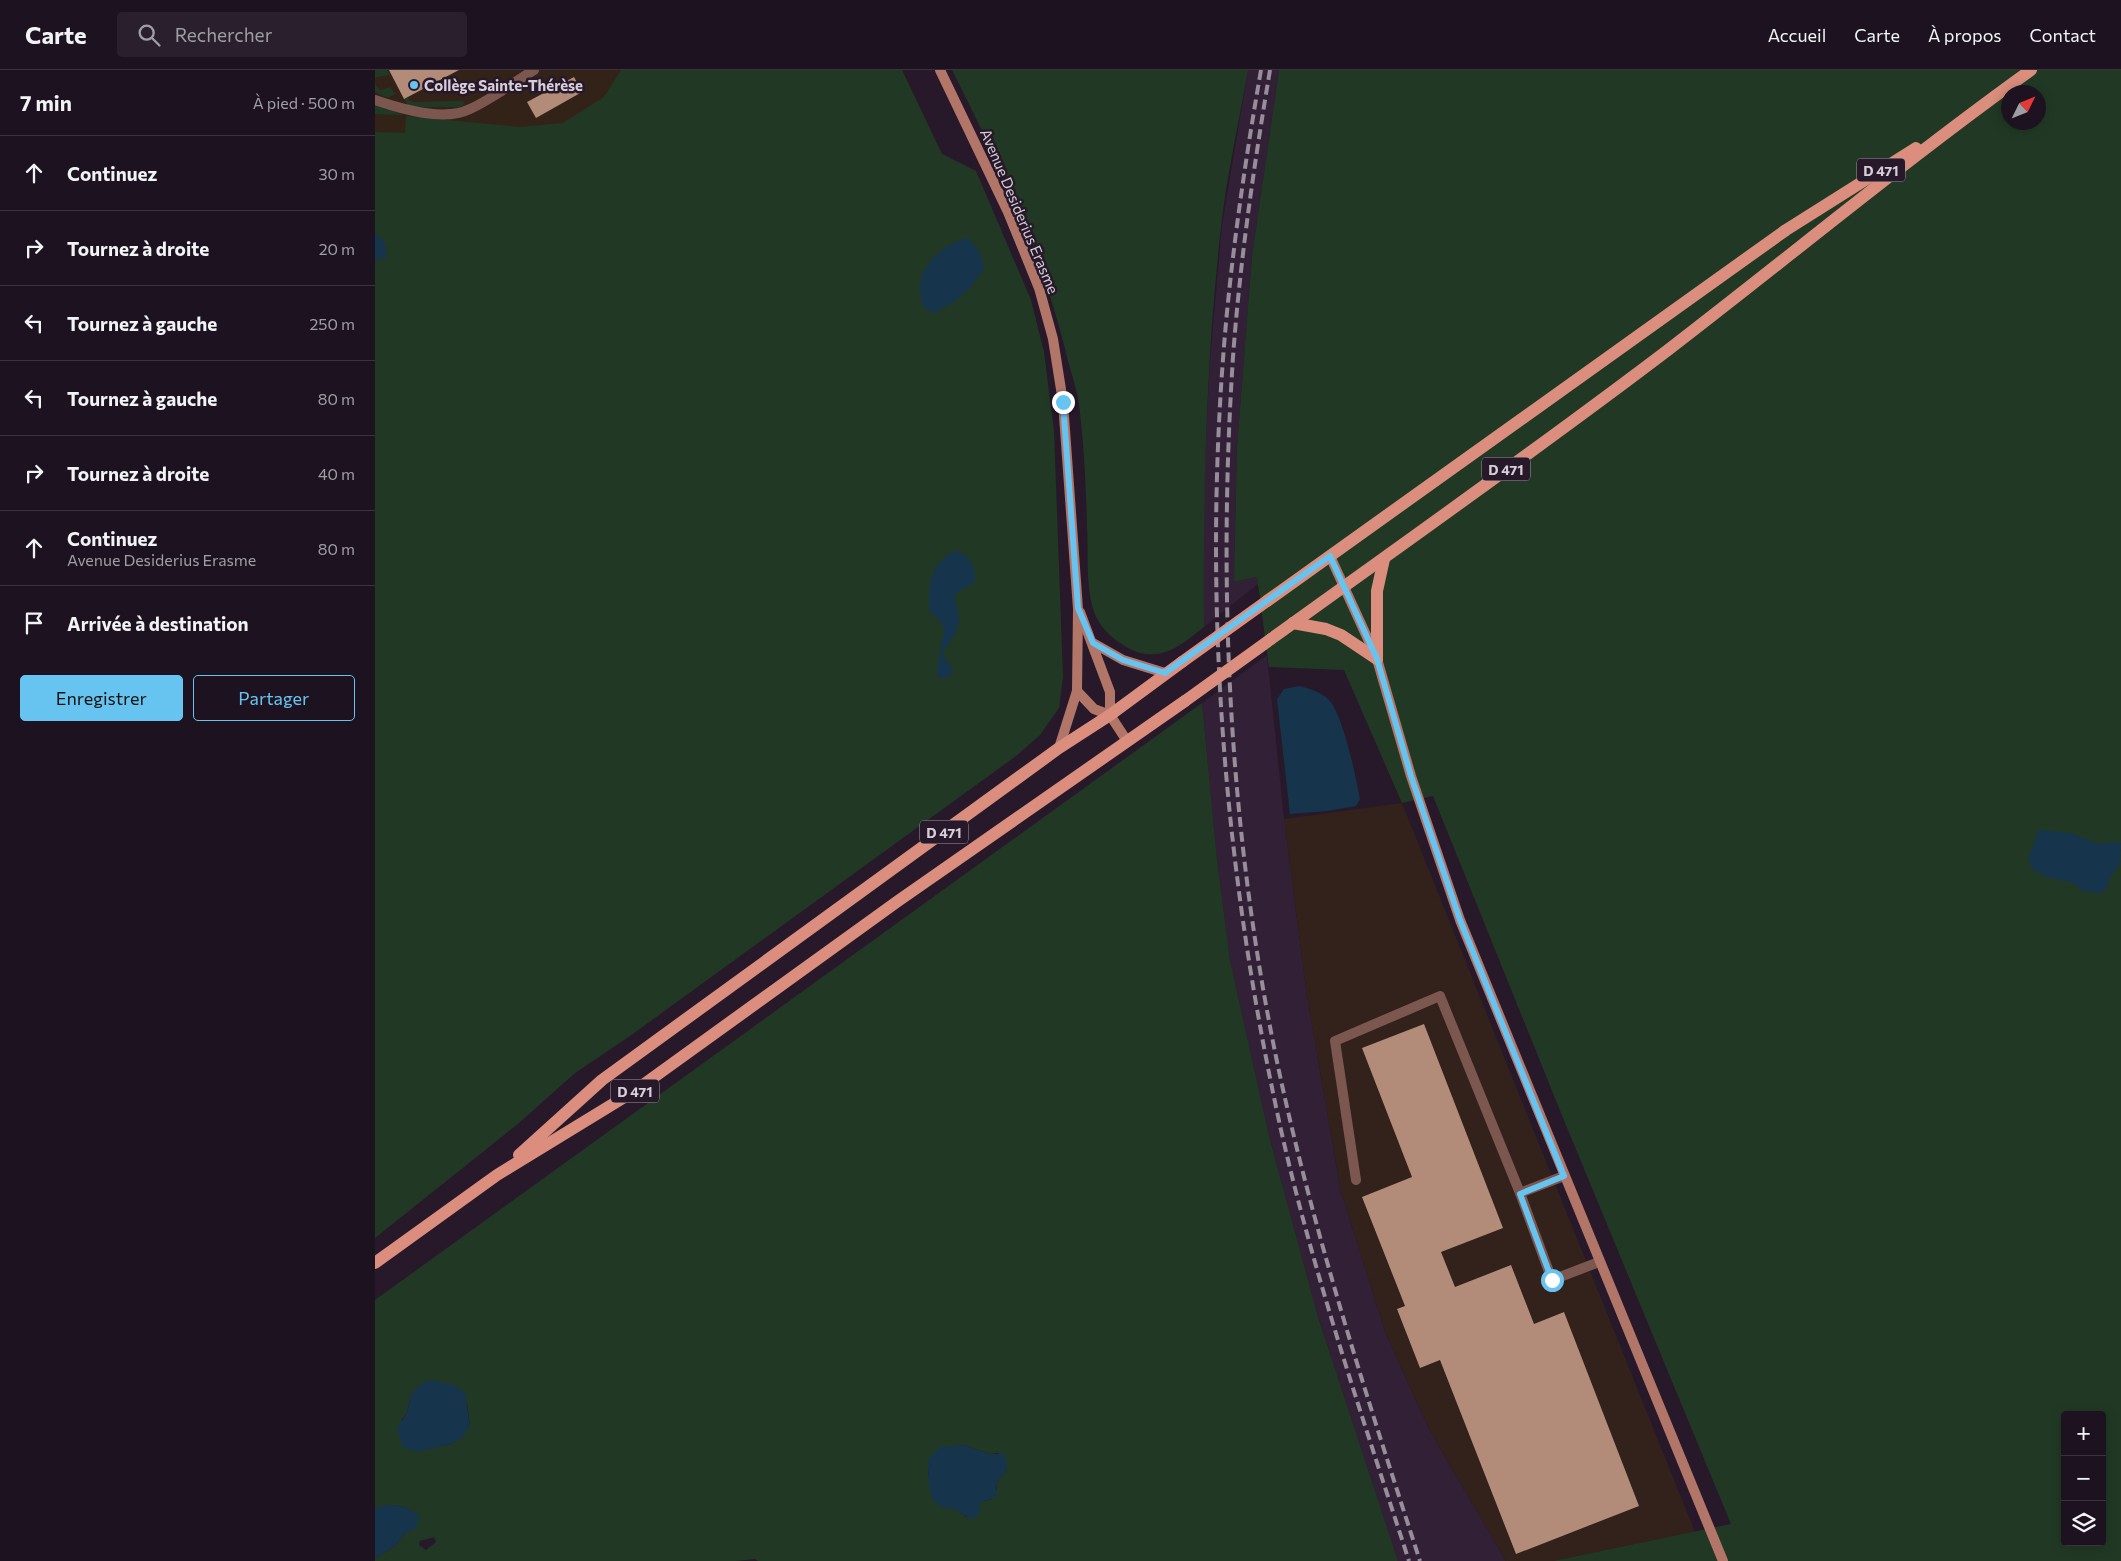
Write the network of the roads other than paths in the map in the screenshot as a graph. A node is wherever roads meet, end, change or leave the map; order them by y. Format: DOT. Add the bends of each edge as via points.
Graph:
graph roads {
  1 [pos="534,70"];
  2 [pos="940,70"];
  3 [pos="2031,70"];
  4 [pos="375,100"];
  5 [pos="1975,110"];
  6 [pos="1330,556"];
  7 [pos="1384,559"];
  8 [pos="1344,587"];
  9 [pos="1078,608"];
  10 [pos="1293,623"];
  11 [pos="1093,643"];
  12 [pos="1377,659"];
  13 [pos="1165,673"];
  14 [pos="1077,691"];
  15 [pos="1110,715"];
  16 [pos="1127,740"];
  17 [pos="1059,748"];
  18 [pos="497,1175"];
  19 [pos="1564,1176"];
  20 [pos="1356,1180"];
  21 [pos="1520,1194"];
  22 [pos="1599,1262"];
  23 [pos="375,1263"];
  24 [pos="1722,1558"];
  1 -- 4 [label="lane" via="469,110 443,114 407,111"];
  2 -- 9 [label="main road, Avenue Desiderius Erasme" via="1011,221 1039,288 1053,339 1063,402"];
  3 -- 5 [label="main road, D 471"];
  5 -- 6 [label="main road, D 471" via="1786,230"];
  5 -- 7 [label="main road, D 471" via="1667,350"];
  6 -- 8 [label="main road"];
  6 -- 13 [label="main road, D 471, bridge"];
  7 -- 8 [label="main road, D 471"];
  7 -- 12 [label="main road" via="1377,591"];
  8 -- 10 [label="main road, D 471"];
  8 -- 12 [label="main road"];
  9 -- 11 [label="main road"];
  9 -- 14 [label="main road"];
  10 -- 12 [label="main road" via="1341,635"];
  10 -- 16 [label="main road, D 471, bridge"];
  11 -- 13 [label="main road" via="1123,660"];
  11 -- 15 [label="main road" via="1110,692"];
  12 -- 19 [label="main road" via="1411,776 1457,912"];
  13 -- 15 [label="main road, D 471"];
  14 -- 15 [label="main road" via="1094,709"];
  14 -- 17 [label="main road"];
  15 -- 16 [label="main road"];
  15 -- 17 [label="main road, D 471"];
  16 -- 18 [label="main road, D 471" via="636,1090"];
  17 -- 18 [label="main road, D 471" via="602,1080"];
  18 -- 23 [label="main road, D 471"];
  19 -- 21 [label="lane"];
  19 -- 22 [label="main road"];
  20 -- 21 [label="lane" via="1335,1041 1440,996"];
  21 -- 22 [label="lane" via="1552,1280"];
  22 -- 24 [label="main road"];
}
